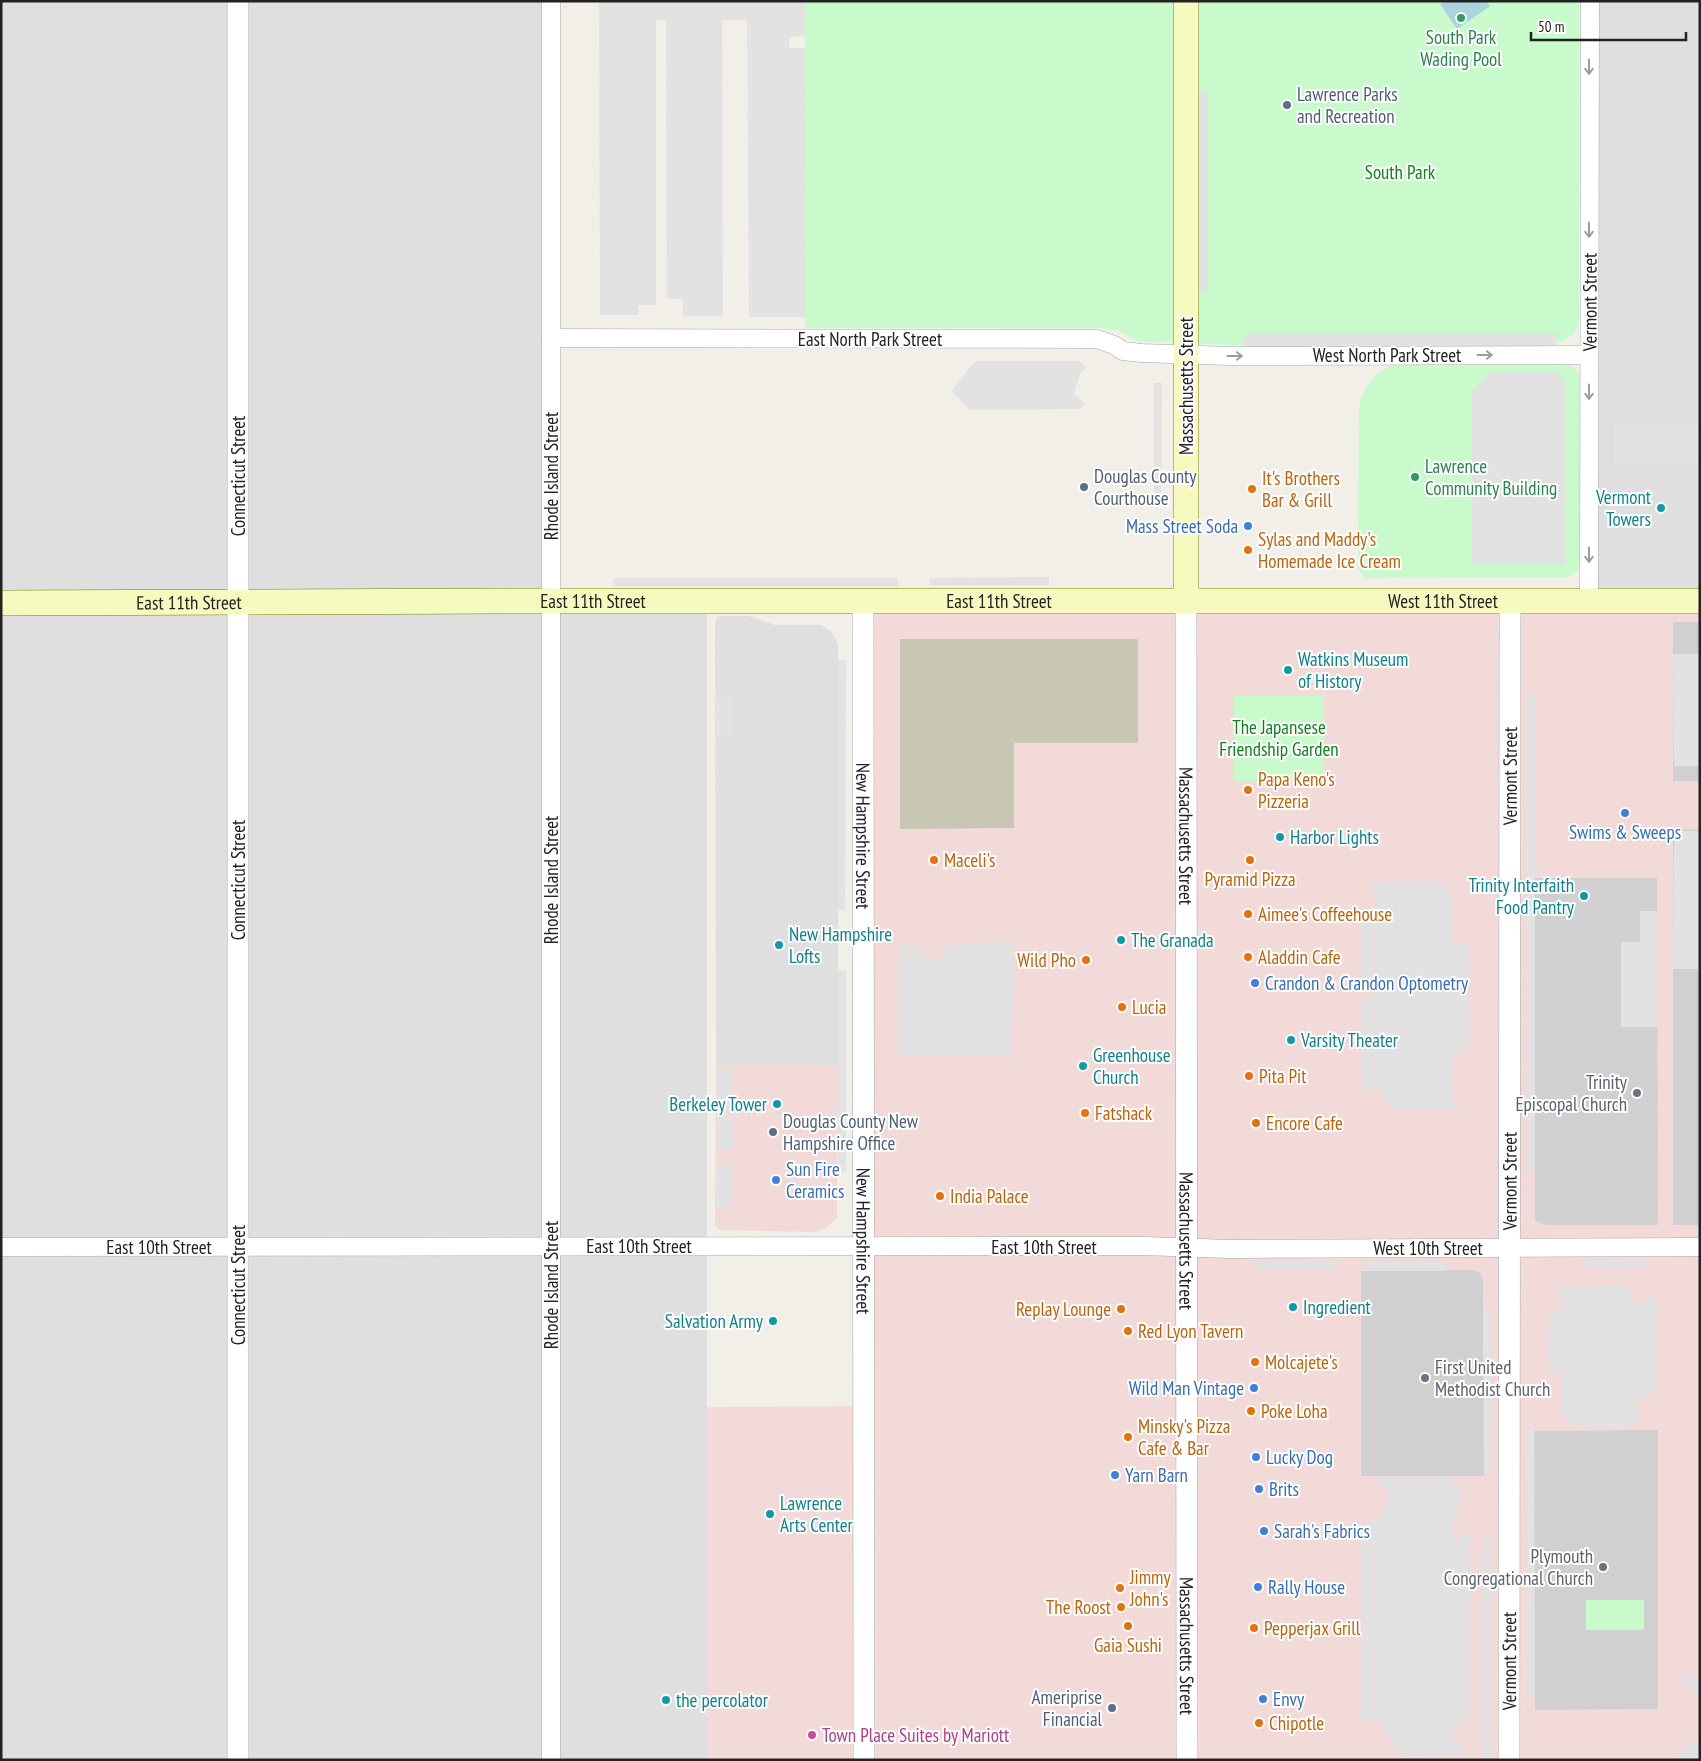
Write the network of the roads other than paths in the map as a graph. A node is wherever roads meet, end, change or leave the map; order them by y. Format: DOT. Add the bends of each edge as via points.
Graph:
graph roads {
  1 [pos="238,1"];
  2 [pos="550,1"];
  3 [pos="1186,1"];
  4 [pos="1590,1"];
  5 [pos="551,338"];
  6 [pos="1186,354"];
  7 [pos="1589,355"];
  8 [pos="551,601"];
  9 [pos="863,601"];
  10 [pos="1700,601"];
  11 [pos="1186,602"];
  12 [pos="1510,602"];
  13 [pos="1588,602"];
  14 [pos="1,603"];
  15 [pos="238,603"];
  16 [pos="552,1246"];
  17 [pos="1,1247"];
  18 [pos="238,1247"];
  19 [pos="864,1247"];
  20 [pos="1508,1247"];
  21 [pos="1700,1247"];
  22 [pos="1187,1248"];
  23 [pos="238,1760"];
  24 [pos="551,1760"];
  25 [pos="864,1760"];
  26 [pos="1187,1760"];
  27 [pos="1509,1760"];
  1 -- 15 [label="street, Connecticut Street"];
  2 -- 5 [label="street, Rhode Island Street"];
  3 -- 6 [label="main road, Massachusetts Street"];
  4 -- 7 [label="street, Vermont Street, one-way"];
  5 -- 6 [label="street, East North Park Street" via="1097,339 1123,351"];
  5 -- 8 [label="street, Rhode Island Street"];
  6 -- 7 [label="street, West North Park Street, one-way"];
  6 -- 11 [label="main road, Massachusetts Street"];
  7 -- 13 [label="street, Vermont Street, one-way"];
  8 -- 9 [label="main road, East 11th Street"];
  8 -- 15 [label="main road, East 11th Street"];
  8 -- 16 [label="street, Rhode Island Street"];
  9 -- 11 [label="main road, East 11th Street"];
  9 -- 19 [label="street, New Hampshire Street"];
  10 -- 13 [label="main road, West 11th Street"];
  11 -- 12 [label="main road, West 11th Street"];
  11 -- 22 [label="street, Massachusetts Street"];
  12 -- 13 [label="main road, West 11th Street"];
  12 -- 20 [label="street, Vermont Street"];
  14 -- 15 [label="main road, East 11th Street"];
  15 -- 18 [label="street, Connecticut Street"];
  16 -- 18 [label="street, East 10th Street"];
  16 -- 19 [label="street, East 10th Street"];
  16 -- 24 [label="street, Rhode Island Street"];
  17 -- 18 [label="street, East 10th Street"];
  18 -- 23 [label="street, Connecticut Street"];
  19 -- 22 [label="street, East 10th Street"];
  19 -- 25 [label="street, New Hampshire Street"];
  20 -- 21 [label="street, West 10th Street"];
  20 -- 22 [label="street, West 10th Street"];
  20 -- 27 [label="street, Vermont Street"];
  22 -- 26 [label="street, Massachusetts Street"];
}
